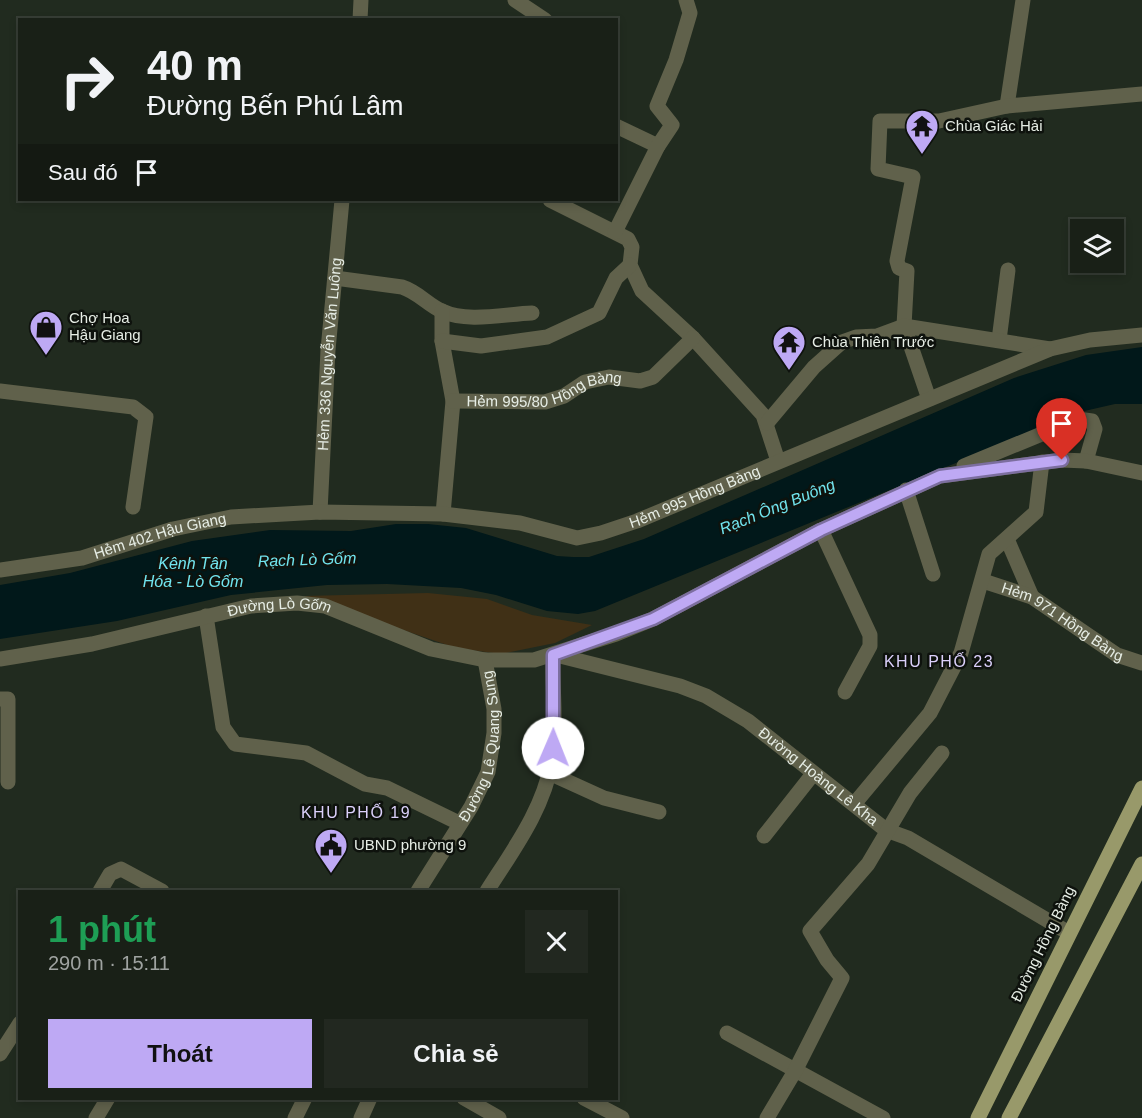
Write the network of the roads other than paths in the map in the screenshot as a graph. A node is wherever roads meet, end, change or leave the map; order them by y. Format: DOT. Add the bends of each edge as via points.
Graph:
graph roads {
  1 [pos="361,0"];
  2 [pos="515,0"];
  3 [pos="686,0"];
  4 [pos="1023,0"];
  5 [pos="360,18"];
  6 [pos="542,18"];
  7 [pos="1142,94"];
  8 [pos="1007,106"];
  9 [pos="618,127"];
  10 [pos="658,146"];
  11 [pos="342,201"];
  12 [pos="552,201"];
  13 [pos="615,232"];
  14 [pos="630,265"];
  15 [pos="1008,270"];
  16 [pos="335,278"];
  17 [pos="442,311"];
  18 [pos="531,313"];
  19 [pos="904,326"];
  20 [pos="1142,335"];
  21 [pos="693,338"];
  22 [pos="999,340"];
  23 [pos="442,341"];
  24 [pos="1050,349"];
  25 [pos="0,391"];
  26 [pos="929,399"];
  27 [pos="453,401"];
  28 [pos="767,423"];
  29 [pos="778,461"];
  30 [pos="1086,461"];
  31 [pos="1042,462"];
  32 [pos="1142,473"];
  33 [pos="940,476"];
  34 [pos="906,490"];
  35 [pos="133,507"];
  36 [pos="320,512"];
  37 [pos="443,514"];
  38 [pos="821,530"];
  39 [pos="1007,539"];
  40 [pos="0,570"];
  41 [pos="933,574"];
  42 [pos="983,581"];
  43 [pos="1032,597"];
  44 [pos="206,616"];
  45 [pos="553,655"];
  46 [pos="0,658"];
  47 [pos="484,660"];
  48 [pos="1142,663"];
  49 [pos="845,692"];
  50 [pos="0,699"];
  51 [pos="942,753"];
  52 [pos="549,773"];
  53 [pos="813,774"];
  54 [pos="8,783"];
  55 [pos="1142,788"];
  56 [pos="855,803"];
  57 [pos="659,812"];
  58 [pos="459,823"];
  59 [pos="886,830"];
  60 [pos="764,836"];
  61 [pos="1142,864"];
  62 [pos="101,890"];
  63 [pos="160,890"];
  64 [pos="419,890"];
  65 [pos="488,890"];
  66 [pos="1069,933"];
  67 [pos="18,1026"];
  68 [pos="728,1033"];
  69 [pos="0,1054"];
  70 [pos="795,1071"];
  71 [pos="107,1100"];
  72 [pos="304,1100"];
  73 [pos="369,1100"];
  74 [pos="467,1100"];
  75 [pos="588,1100"];
  76 [pos="96,1118"];
  77 [pos="295,1118"];
  78 [pos="361,1118"];
  79 [pos="498,1118"];
  80 [pos="622,1118"];
  81 [pos="768,1118"];
  82 [pos="882,1118"];
  83 [pos="978,1118"];
  84 [pos="1009,1118"];
  1 -- 5 [label="street"];
  2 -- 6 [label="street"];
  3 -- 10 [label="street" via="690,13 657,106 672,124"];
  4 -- 8 [label="street"];
  7 -- 8 [label="street"];
  8 -- 19 [label="street" via="939,121 880,121 878,169 913,177 897,261 899,268 907,271"];
  9 -- 10 [label="street"];
  10 -- 13 [label="street"];
  11 -- 16 [label="street, Hẻm 336 Nguyễn Văn Luông"];
  12 -- 13 [label="street"];
  13 -- 14 [label="street" via="628,239 632,247"];
  14 -- 21 [label="street" via="642,291"];
  14 -- 23 [label="street" via="615,278 598,313 547,337 481,346"];
  15 -- 22 [label="street"];
  16 -- 17 [label="street" via="402,287"];
  16 -- 36 [label="street, Hẻm 336 Nguyễn Văn Luông"];
  17 -- 18 [label="street" via="463,316"];
  17 -- 23 [label="street"];
  19 -- 22 [label="street, Hẻm 995 Hồng Bàng"];
  19 -- 26 [label="street"];
  19 -- 28 [label="street, Hẻm 995 Hồng Bàng" via="878,336 842,342 814,367"];
  20 -- 24 [label="street, Hẻm 995 Hồng Bàng"];
  21 -- 27 [label="street, Hẻm 995/80 Hồng Bàng" via="653,377 640,381 609,377 585,382 564,396 545,402"];
  21 -- 28 [label="street"];
  22 -- 24 [label="street, Hẻm 995 Hồng Bàng"];
  23 -- 27 [label="street"];
  24 -- 26 [label="street, Hẻm 995 Hồng Bàng"];
  25 -- 35 [label="street" via="133,407 146,417"];
  26 -- 29 [label="street, Hẻm 995 Hồng Bàng"];
  27 -- 37 [label="street"];
  28 -- 29 [label="street"];
  29 -- 37 [label="street, Hẻm 995 Hồng Bàng" via="637,521 577,538 520,523"];
  30 -- 31 [label="street"];
  30 -- 32 [label="street"];
  30 -- 33 [label="street" via="1095,429 1092,421 1078,419"];
  31 -- 33 [label="street"];
  31 -- 39 [label="street" via="1036,512"];
  33 -- 34 [label="street"];
  34 -- 38 [label="street"];
  34 -- 41 [label="street"];
  36 -- 37 [label="street, Hẻm 995 Hồng Bàng"];
  36 -- 40 [label="street, Hẻm 402 Hậu Giang" via="231,517 173,529 82,558"];
  38 -- 45 [label="street" via="653,619"];
  38 -- 49 [label="street" via="870,635 870,646"];
  39 -- 42 [label="street" via="989,554"];
  39 -- 43 [label="street"];
  42 -- 43 [label="street, Hẻm 971 Hồng Bàng"];
  42 -- 56 [label="street" via="961,653 930,713"];
  43 -- 48 [label="street, Hẻm 971 Hồng Bàng" via="1117,655"];
  44 -- 46 [label="street, Đường Lò Gốm" via="92,644"];
  44 -- 47 [label="street, Đường Lò Gốm" via="278,603 325,606 431,649"];
  44 -- 58 [label="street" via="223,728 234,744 306,753 365,784 387,788"];
  45 -- 47 [label="street, Đường Lò Gốm" via="534,660"];
  45 -- 52 [label="street" via="553,748"];
  45 -- 53 [label="street, Đường Hoàng Lê Kha" via="706,696 748,722"];
  47 -- 58 [label="street, Đường Lê Quang Sung" via="494,709 494,733 488,772"];
  50 -- 54 [label="street" via="8,699"];
  51 -- 59 [label="street"];
  52 -- 57 [label="street" via="604,798"];
  52 -- 65 [label="street" via="531,821"];
  53 -- 56 [label="street, Đường Hoàng Lê Kha"];
  53 -- 60 [label="street"];
  55 -- 66 [label="main road, Đường Hồng Bàng"];
  56 -- 59 [label="street, Đường Hoàng Lê Kha"];
  58 -- 64 [label="street, Đường Lê Quang Sung"];
  59 -- 66 [label="street, Đường Hoàng Lê Kha" via="908,838"];
  59 -- 70 [label="street" via="868,864 810,931 842,978"];
  61 -- 84 [label="main road"];
  62 -- 63 [label="street" via="110,874 120,869"];
  66 -- 83 [label="main road, Đường Hồng Bàng"];
  67 -- 69 [label="street"];
  68 -- 70 [label="street"];
  70 -- 81 [label="street"];
  70 -- 82 [label="street"];
  71 -- 76 [label="street"];
  72 -- 77 [label="street"];
  73 -- 78 [label="street"];
  74 -- 79 [label="street"];
  75 -- 80 [label="street"];
}
